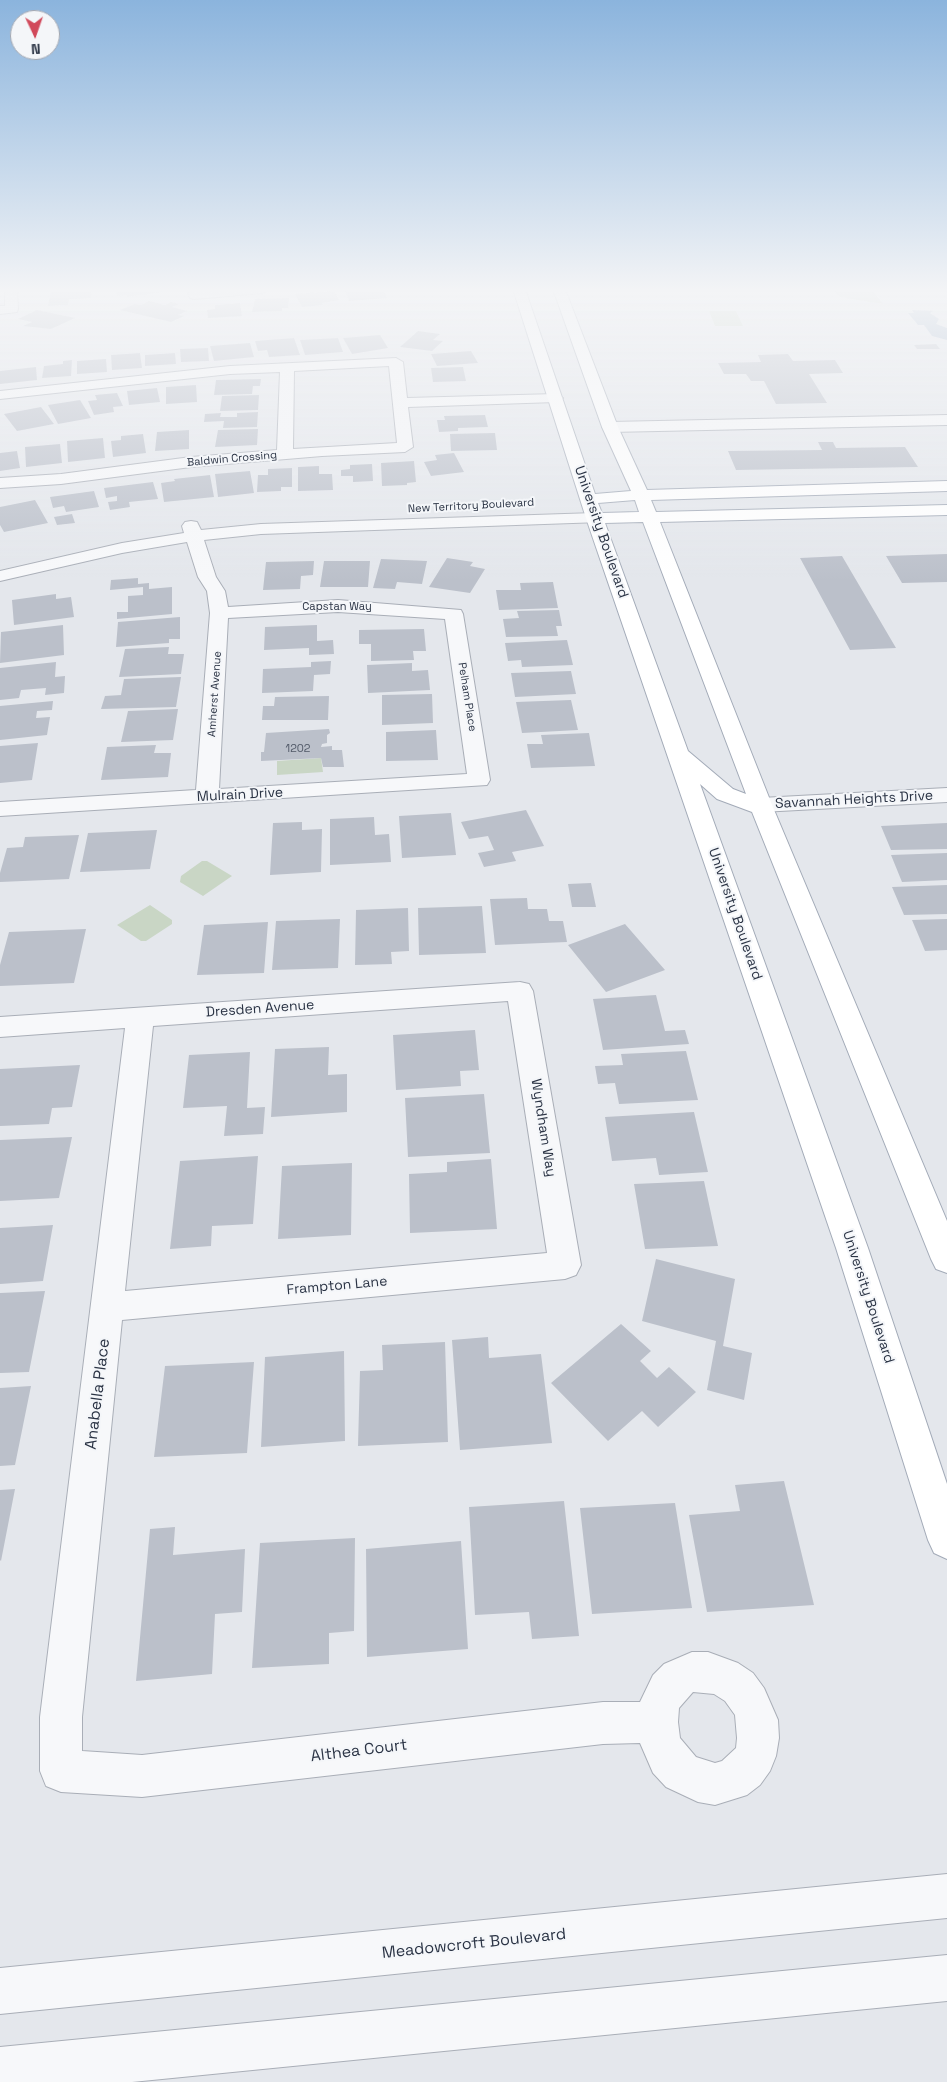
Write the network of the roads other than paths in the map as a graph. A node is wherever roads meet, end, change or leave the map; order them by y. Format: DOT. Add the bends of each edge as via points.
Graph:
graph roads {
  1 [pos="83,386"];
  2 [pos="287,386"];
  3 [pos="399,386"];
  4 [pos="553,386"];
  5 [pos="588,386"];
  6 [pos="54,390"];
  7 [pos="554,393"];
  8 [pos="0,395"];
  9 [pos="400,399"];
  10 [pos="0,402"];
  11 [pos="947,420"];
  12 [pos="610,427"];
  13 [pos="285,454"];
  14 [pos="61,479"];
  15 [pos="0,483"];
  16 [pos="947,486"];
  17 [pos="0,492"];
  18 [pos="570,500"];
  19 [pos="494,505"];
  20 [pos="644,506"];
  21 [pos="592,509"];
  22 [pos="947,510"];
  23 [pos="193,531"];
  24 [pos="217,543"];
  25 [pos="0,564"];
  26 [pos="0,576"];
  27 [pos="216,591"];
  28 [pos="219,614"];
  29 [pos="454,614"];
  30 [pos="678,753"];
  31 [pos="479,780"];
  32 [pos="947,795"];
  33 [pos="207,797"];
  34 [pos="761,805"];
  35 [pos="0,809"];
  36 [pos="520,990"];
  37 [pos="140,1018"];
  38 [pos="0,1027"];
  39 [pos="947,1259"];
  40 [pos="565,1265"];
  41 [pos="109,1308"];
  42 [pos="947,1540"];
  43 [pos="657,1722"];
  44 [pos="60,1771"];
  45 [pos="947,1896"];
  46 [pos="947,1978"];
  47 [pos="0,1991"];
  48 [pos="0,2070"];
  1 -- 6 [label="street"];
  2 -- 13 [label="street"];
  3 -- 9 [label="street"];
  4 -- 7 [label="main road, University Boulevard"];
  5 -- 12 [label="main road, University Boulevard"];
  6 -- 8 [label="street"];
  6 -- 10 [label="street"];
  7 -- 9 [label="street"];
  7 -- 21 [label="main road, University Boulevard"];
  9 -- 13 [label="street, Baldwin Crossing" via="405,447"];
  11 -- 12 [label="street"];
  12 -- 20 [label="main road, University Boulevard"];
  13 -- 14 [label="street, Baldwin Crossing"];
  14 -- 15 [label="street, Baldwin Crossing"];
  14 -- 17 [label="street, Baldwin Crossing"];
  16 -- 20 [label="main road, New Territory Boulevard"];
  18 -- 21 [label="street, New Territory Boulevard"];
  19 -- 24 [label="street, New Territory Boulevard"];
  20 -- 21 [label="main road, New Territory Boulevard"];
  20 -- 22 [label="main road, New Territory Boulevard"];
  20 -- 34 [label="main road, University Boulevard"];
  21 -- 24 [label="street, New Territory Boulevard" via="261,529"];
  21 -- 30 [label="main road, University Boulevard"];
  23 -- 24 [label="street, New Territory Boulevard"];
  23 -- 25 [label="street, New Territory Boulevard" via="128,536"];
  23 -- 26 [label="street, New Territory Boulevard"];
  23 -- 27 [label="street, Amherst Avenue" via="206,577"];
  24 -- 27 [label="street, Amherst Avenue" via="222,572"];
  27 -- 28 [label="street, Amherst Avenue"];
  28 -- 29 [label="street, Capstan Way" via="338,606"];
  28 -- 33 [label="street, Amherst Avenue"];
  29 -- 31 [label="street, Pelham Place"];
  30 -- 34 [label="main road" via="725,794 751,806"];
  30 -- 42 [label="main road, University Boulevard" via="852,1248"];
  31 -- 33 [label="street, Mulrain Drive"];
  32 -- 34 [label="street, Savannah Heights Drive"];
  33 -- 35 [label="street, Mulrain Drive"];
  34 -- 39 [label="main road, University Boulevard"];
  36 -- 37 [label="street, Dresden Avenue"];
  36 -- 40 [label="street, Wyndham Way"];
  37 -- 38 [label="street, Dresden Avenue"];
  37 -- 41 [label="street, Anabella Place"];
  40 -- 41 [label="street, Frampton Lane"];
  41 -- 44 [label="street, Anabella Place" via="61,1717"];
  43 -- 44 [label="street, Althea Court" via="603,1723 142,1776"];
  45 -- 47 [label="street, Meadowcroft Boulevard"];
  46 -- 48 [label="street"];
}
